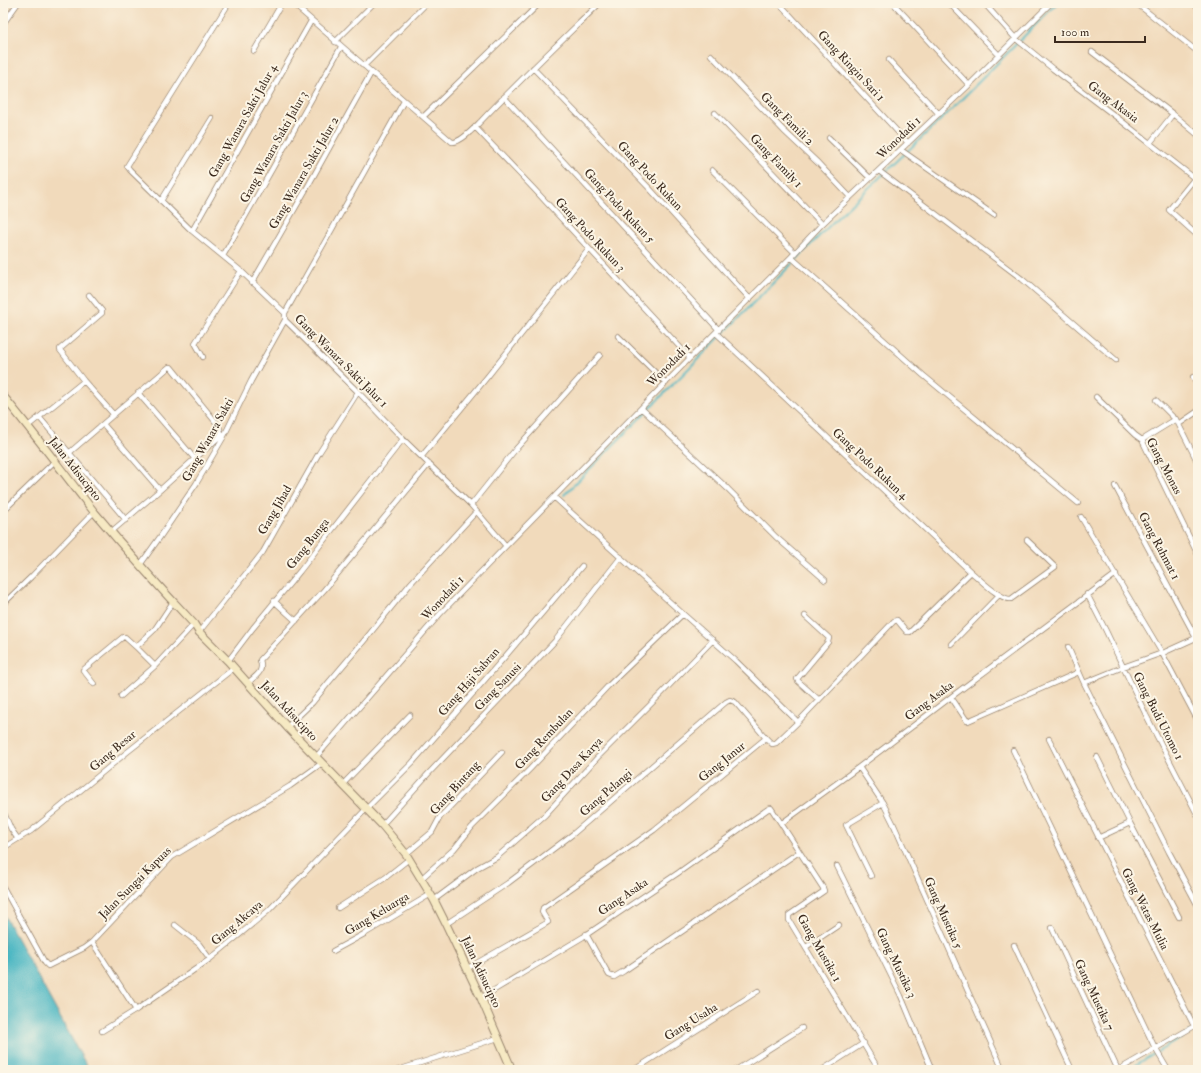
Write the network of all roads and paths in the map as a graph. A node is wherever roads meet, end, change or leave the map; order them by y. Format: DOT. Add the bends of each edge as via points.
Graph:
graph roads {
  1 [pos="18,3"];
  2 [pos="229,3"];
  3 [pos="282,3"];
  4 [pos="292,3"];
  5 [pos="374,3"];
  6 [pos="427,3"];
  7 [pos="540,3"];
  8 [pos="600,3"];
  9 [pos="779,3"];
  10 [pos="893,3"];
  11 [pos="949,3"];
  12 [pos="984,3"];
  13 [pos="1051,3"];
  14 [pos="1136,3"];
  15 [pos="1193,3"];
  16 [pos="1198,7"];
  17 [pos="311,20"];
  18 [pos="3,24"];
  19 [pos="1016,39"];
  20 [pos="335,42"];
  21 [pos="342,47"];
  22 [pos="254,51"];
  23 [pos="1092,52"];
  24 [pos="1198,52"];
  25 [pos="711,55"];
  26 [pos="999,55"];
  27 [pos="889,60"];
  28 [pos="364,66"];
  29 [pos="533,68"];
  30 [pos="372,73"];
  31 [pos="969,85"];
  32 [pos="504,97"];
  33 [pos="404,100"];
  34 [pos="715,113"];
  35 [pos="939,114"];
  36 [pos="1173,114"];
  37 [pos="423,117"];
  38 [pos="212,118"];
  39 [pos="475,127"];
  40 [pos="1198,135"];
  41 [pos="829,138"];
  42 [pos="908,143"];
  43 [pos="1150,143"];
  44 [pos="903,152"];
  45 [pos="712,170"];
  46 [pos="879,171"];
  47 [pos="870,178"];
  48 [pos="1197,180"];
  49 [pos="850,197"];
  50 [pos="161,201"];
  51 [pos="994,216"];
  52 [pos="822,224"];
  53 [pos="192,231"];
  54 [pos="1198,236"];
  55 [pos="589,249"];
  56 [pos="796,253"];
  57 [pos="223,256"];
  58 [pos="792,258"];
  59 [pos="241,271"];
  60 [pos="252,283"];
  61 [pos="90,295"];
  62 [pos="750,299"];
  63 [pos="285,313"];
  64 [pos="285,320"];
  65 [pos="717,332"];
  66 [pos="618,336"];
  67 [pos="600,355"];
  68 [pos="203,357"];
  69 [pos="690,358"];
  70 [pos="1116,360"];
  71 [pos="1193,377"];
  72 [pos="84,381"];
  73 [pos="666,383"];
  74 [pos="1198,384"];
  75 [pos="358,392"];
  76 [pos="138,393"];
  77 [pos="3,396"];
  78 [pos="1096,398"];
  79 [pos="1156,400"];
  80 [pos="641,408"];
  81 [pos="1198,411"];
  82 [pos="114,415"];
  83 [pos="39,417"];
  84 [pos="1177,422"];
  85 [pos="103,424"];
  86 [pos="28,426"];
  87 [pos="403,439"];
  88 [pos="1142,440"];
  89 [pos="69,453"];
  90 [pos="422,456"];
  91 [pos="195,459"];
  92 [pos="55,461"];
  93 [pos="1198,463"];
  94 [pos="429,464"];
  95 [pos="1115,486"];
  96 [pos="160,490"];
  97 [pos="554,497"];
  98 [pos="1078,503"];
  99 [pos="470,505"];
  100 [pos="3,511"];
  101 [pos="94,512"];
  102 [pos="476,512"];
  103 [pos="1081,517"];
  104 [pos="126,520"];
  105 [pos="111,532"];
  106 [pos="1027,540"];
  107 [pos="506,546"];
  108 [pos="1198,555"];
  109 [pos="621,557"];
  110 [pos="140,565"];
  111 [pos="582,566"];
  112 [pos="971,572"];
  113 [pos="1116,574"];
  114 [pos="825,580"];
  115 [pos="1087,594"];
  116 [pos="999,595"];
  117 [pos="274,601"];
  118 [pos="173,602"];
  119 [pos="3,604"];
  120 [pos="683,614"];
  121 [pos="805,616"];
  122 [pos="296,621"];
  123 [pos="194,624"];
  124 [pos="199,632"];
  125 [pos="1197,637"];
  126 [pos="713,640"];
  127 [pos="951,644"];
  128 [pos="136,647"];
  129 [pos="1068,647"];
  130 [pos="1162,653"];
  131 [pos="228,661"];
  132 [pos="155,666"];
  133 [pos="1123,667"];
  134 [pos="234,668"];
  135 [pos="1079,672"];
  136 [pos="248,683"];
  137 [pos="1084,683"];
  138 [pos="94,684"];
  139 [pos="121,696"];
  140 [pos="951,697"];
  141 [pos="819,700"];
  142 [pos="410,715"];
  143 [pos="1198,721"];
  144 [pos="798,722"];
  145 [pos="287,727"];
  146 [pos="766,738"];
  147 [pos="1048,739"];
  148 [pos="1013,750"];
  149 [pos="502,752"];
  150 [pos="316,757"];
  151 [pos="1097,757"];
  152 [pos="322,763"];
  153 [pos="859,767"];
  154 [pos="343,784"];
  155 [pos="883,803"];
  156 [pos="367,808"];
  157 [pos="772,809"];
  158 [pos="3,811"];
  159 [pos="1198,816"];
  160 [pos="782,823"];
  161 [pos="1130,823"];
  162 [pos="382,825"];
  163 [pos="1098,838"];
  164 [pos="18,839"];
  165 [pos="3,848"];
  166 [pos="799,852"];
  167 [pos="408,857"];
  168 [pos="838,866"];
  169 [pos="871,876"];
  170 [pos="422,878"];
  171 [pos="3,887"];
  172 [pos="432,897"];
  173 [pos="1198,906"];
  174 [pos="338,908"];
  175 [pos="1179,917"];
  176 [pos="446,924"];
  177 [pos="175,925"];
  178 [pos="839,925"];
  179 [pos="1052,928"];
  180 [pos="586,934"];
  181 [pos="92,942"];
  182 [pos="1014,945"];
  183 [pos="806,947"];
  184 [pos="333,951"];
  185 [pos="210,959"];
  186 [pos="468,968"];
  187 [pos="758,991"];
  188 [pos="481,998"];
  189 [pos="136,1010"];
  190 [pos="1196,1025"];
  191 [pos="802,1028"];
  192 [pos="102,1031"];
  193 [pos="498,1038"];
  194 [pos="864,1043"];
  195 [pos="1155,1049"];
  196 [pos="398,1070"];
  197 [pos="512,1070"];
  198 [pos="634,1070"];
  199 [pos="736,1070"];
  200 [pos="822,1070"];
  201 [pos="879,1070"];
  202 [pos="932,1070"];
  203 [pos="1003,1070"];
  204 [pos="1072,1070"];
  205 [pos="1118,1070"];
  206 [pos="1168,1070"];
  1 -- 18 [label="street"];
  2 -- 50 [label="street" via="128,165 128,168"];
  3 -- 22 [label="street"];
  4 -- 17 [label="street"];
  5 -- 20 [label="street"];
  6 -- 28 [label="street"];
  7 -- 37 [label="street"];
  8 -- 29 [label="street"];
  9 -- 42 [label="street, Gang Ringin Sari 1"];
  10 -- 31 [label="street"];
  11 -- 26 [label="street"];
  12 -- 19 [label="street, Gang Akasia"];
  13 -- 19 [label="street, Wonodadi 1"];
  14 -- 24 [label="street"];
  15 -- 16 [label="street"];
  17 -- 20 [label="street"];
  17 -- 53 [label="street, Gang Wanara Sakti Jalur 4"];
  19 -- 26 [label="street, Wonodadi 1"];
  19 -- 43 [label="street, Gang Akasia"];
  20 -- 21 [label="street"];
  21 -- 28 [label="street"];
  21 -- 57 [label="street, Gang Wanara Sakti Jalur 3"];
  23 -- 36 [label="street"];
  25 -- 49 [label="street, Gang Famili 2"];
  26 -- 31 [label="street, Wonodadi 1"];
  27 -- 35 [label="street"];
  28 -- 30 [label="street"];
  29 -- 32 [label="street"];
  29 -- 62 [label="street, Gang Podo Rukun" via="650,189"];
  30 -- 33 [label="street"];
  30 -- 60 [label="street, Gang Wanara Sakti Jalur 2"];
  31 -- 35 [label="street, Wonodadi 1"];
  32 -- 39 [label="street"];
  32 -- 65 [label="street, Gang Podo Rukun 5"];
  33 -- 37 [label="street"];
  33 -- 63 [label="street, Gang Wanara Sakti Jalur 1"];
  34 -- 52 [label="street, Gang Family 1"];
  35 -- 42 [label="street, Wonodadi 1"];
  36 -- 40 [label="street"];
  36 -- 43 [label="street"];
  37 -- 39 [label="street" via="452,142 460,140"];
  38 -- 50 [label="street"];
  39 -- 55 [label="street, Gang Podo Rukun 3"];
  41 -- 47 [label="street"];
  42 -- 44 [label="street, Wonodadi 1"];
  43 -- 48 [label="street, Gang Akasia"];
  44 -- 46 [label="street, Wonodadi 1"];
  44 -- 51 [label="street"];
  45 -- 56 [label="street"];
  46 -- 47 [label="street, Wonodadi 1"];
  46 -- 70 [label="street" via="1022,279"];
  47 -- 49 [label="street, Wonodadi 1"];
  48 -- 54 [label="street" via="1169,209 1170,213"];
  49 -- 52 [label="street, Wonodadi 1"];
  50 -- 53 [label="street"];
  52 -- 56 [label="street, Wonodadi 1"];
  53 -- 57 [label="street"];
  55 -- 69 [label="street, Gang Podo Rukun 3"];
  55 -- 90 [label="street"];
  56 -- 58 [label="street, Wonodadi 1"];
  57 -- 59 [label="street"];
  58 -- 62 [label="street, Wonodadi 1"];
  58 -- 98 [label="street" via="924,375"];
  59 -- 60 [label="street"];
  59 -- 68 [label="street" via="195,343"];
  60 -- 63 [label="street"];
  61 -- 72 [label="street" via="102,313 60,349"];
  62 -- 65 [label="street, Wonodadi 1"];
  63 -- 64 [label="street, Gang Wanara Sakti Jalur 1"];
  64 -- 75 [label="street, Gang Wanara Sakti Jalur 1"];
  64 -- 110 [label="street, Gang Wanara Sakti" via="196,484"];
  65 -- 69 [label="street, Wonodadi 1"];
  65 -- 112 [label="street, Gang Podo Rukun 4"];
  66 -- 73 [label="street"];
  67 -- 99 [label="street" via="515,450"];
  69 -- 73 [label="street, Wonodadi 1"];
  71 -- 74 [label="street"];
  72 -- 82 [label="street"];
  72 -- 83 [label="street"];
  73 -- 80 [label="street, Wonodadi 1"];
  75 -- 87 [label="street, Gang Wanara Sakti Jalur 1"];
  75 -- 124 [label="street, Gang Jihad" via="319,453 262,552"];
  76 -- 82 [label="street"];
  76 -- 91 [label="street"];
  76 -- 91 [label="street" via="171,367 219,426 220,435"];
  77 -- 86 [label="main road, Jalan Adisucipto"];
  78 -- 88 [label="street, Gang Monas"];
  79 -- 84 [label="street"];
  80 -- 97 [label="street, Wonodadi 1"];
  80 -- 114 [label="street" via="776,537"];
  81 -- 84 [label="street"];
  82 -- 85 [label="street"];
  83 -- 86 [label="street"];
  83 -- 89 [label="street"];
  84 -- 88 [label="street"];
  84 -- 93 [label="street"];
  85 -- 89 [label="street"];
  85 -- 96 [label="street"];
  86 -- 92 [label="main road, Jalan Adisucipto"];
  87 -- 90 [label="street, Gang Wanara Sakti Jalur 1"];
  87 -- 117 [label="street, Gang Bunga"];
  88 -- 108 [label="street, Gang Monas"];
  89 -- 104 [label="street"];
  90 -- 94 [label="street, Gang Wanara Sakti Jalur 1"];
  91 -- 96 [label="street"];
  92 -- 100 [label="street"];
  92 -- 101 [label="main road, Jalan Adisucipto"];
  94 -- 99 [label="street, Gang Wanara Sakti Jalur 1"];
  94 -- 122 [label="street"];
  95 -- 125 [label="street, Gang Rahmat 1"];
  96 -- 104 [label="street"];
  97 -- 107 [label="street, Wonodadi 1"];
  97 -- 109 [label="street"];
  99 -- 102 [label="street, Gang Wanara Sakti Jalur 1"];
  101 -- 105 [label="main road, Jalan Adisucipto"];
  101 -- 119 [label="street"];
  102 -- 107 [label="street, Gang Wanara Sakti Jalur 1"];
  102 -- 145 [label="street" via="410,584 312,703"];
  103 -- 113 [label="street"];
  104 -- 105 [label="street"];
  105 -- 110 [label="main road, Jalan Adisucipto"];
  106 -- 116 [label="street" via="1055,567 1011,599"];
  107 -- 150 [label="street, Wonodadi 1" via="440,614"];
  109 -- 120 [label="street"];
  109 -- 162 [label="street, Gang Sanusi" via="550,646"];
  110 -- 118 [label="main road, Jalan Adisucipto"];
  111 -- 156 [label="street, Gang Haji Sabran" via="412,762"];
  112 -- 116 [label="street, Gang Podo Rukun 4"];
  112 -- 141 [label="street" via="910,632 907,632 897,620 894,621"];
  113 -- 115 [label="street, Gang Asaka"];
  113 -- 130 [label="street"];
  115 -- 133 [label="street, Gang Budi Utomo 1"];
  115 -- 140 [label="street, Gang Asaka"];
  116 -- 127 [label="street"];
  117 -- 122 [label="street"];
  117 -- 131 [label="street, Gang Bunga"];
  118 -- 123 [label="main road, Jalan Adisucipto"];
  118 -- 128 [label="street" via="155,629"];
  120 -- 126 [label="street"];
  120 -- 170 [label="street, Gang Rembulan" via="609,685 472,827 454,849"];
  121 -- 141 [label="street" via="829,638 797,679"];
  122 -- 136 [label="street" via="260,660 260,671"];
  123 -- 124 [label="main road, Jalan Adisucipto"];
  123 -- 132 [label="street"];
  124 -- 131 [label="main road, Jalan Adisucipto"];
  125 -- 130 [label="street"];
  126 -- 144 [label="street"];
  126 -- 172 [label="street, Gang Dasa Karya" via="544,815 497,857"];
  128 -- 132 [label="street"];
  128 -- 138 [label="street" via="123,637 83,670"];
  129 -- 135 [label="street"];
  130 -- 133 [label="street"];
  130 -- 143 [label="street"];
  131 -- 134 [label="main road, Jalan Adisucipto"];
  132 -- 139 [label="street"];
  133 -- 137 [label="street"];
  133 -- 159 [label="street, Gang Budi Utomo 1"];
  134 -- 136 [label="main road, Jalan Adisucipto"];
  134 -- 164 [label="street, Gang Besar"];
  135 -- 137 [label="street"];
  135 -- 140 [label="street" via="968,721"];
  136 -- 145 [label="main road, Jalan Adisucipto"];
  137 -- 173 [label="street"];
  140 -- 153 [label="street, Gang Asaka"];
  141 -- 144 [label="street"];
  142 -- 154 [label="street"];
  144 -- 146 [label="street" via="776,743 772,744"];
  145 -- 150 [label="main road, Jalan Adisucipto"];
  146 -- 176 [label="street, Gang Pelangi" via="736,702 726,702 573,834 508,883"];
  146 -- 186 [label="street, Gang Janur" via="654,830 543,908 542,912 548,922"];
  147 -- 163 [label="street, Gang Watas Mulia"];
  148 -- 195 [label="street"];
  149 -- 167 [label="street, Gang Bintang" via="446,810 432,832"];
  150 -- 152 [label="main road, Jalan Adisucipto"];
  151 -- 161 [label="street"];
  152 -- 154 [label="main road, Jalan Adisucipto"];
  152 -- 181 [label="street, Jalan Sungai Kapuas" via="290,786 172,857"];
  153 -- 155 [label="street, Gang Mustika 5"];
  153 -- 160 [label="street, Gang Asaka"];
  154 -- 156 [label="main road, Jalan Adisucipto"];
  155 -- 169 [label="street" via="846,825"];
  155 -- 203 [label="street, Gang Mustika 5"];
  156 -- 162 [label="main road, Jalan Adisucipto"];
  156 -- 185 [label="street, Gang Akcaya" via="268,911"];
  157 -- 160 [label="street, Gang Mustika 1"];
  157 -- 180 [label="street, Gang Asaka" via="768,809"];
  158 -- 164 [label="street"];
  160 -- 166 [label="street, Gang Mustika 1"];
  161 -- 163 [label="street"];
  161 -- 175 [label="street"];
  162 -- 167 [label="main road, Jalan Adisucipto"];
  163 -- 190 [label="street, Gang Watas Mulia"];
  164 -- 165 [label="street, Gang Besar"];
  166 -- 180 [label="street" via="616,976 609,975"];
  166 -- 183 [label="street, Gang Mustika 1" via="824,891 789,915 789,920"];
  167 -- 170 [label="main road, Jalan Adisucipto"];
  167 -- 174 [label="street, Gang Bintang" via="385,878"];
  168 -- 202 [label="street, Gang Mustika 3" via="901,996"];
  170 -- 172 [label="main road, Jalan Adisucipto"];
  171 -- 181 [label="street, Jalan Sungai Kapuas" via="48,966"];
  172 -- 176 [label="main road, Jalan Adisucipto"];
  172 -- 184 [label="street, Gang Keluarga"];
  176 -- 186 [label="main road, Jalan Adisucipto"];
  177 -- 185 [label="street" via="199,944"];
  178 -- 183 [label="street"];
  179 -- 205 [label="street, Gang Mustika 7"];
  180 -- 188 [label="street, Gang Asaka"];
  181 -- 189 [label="street"];
  182 -- 204 [label="street"];
  183 -- 194 [label="street, Gang Mustika 1"];
  185 -- 189 [label="street, Gang Akcaya"];
  186 -- 188 [label="main road, Jalan Adisucipto"];
  187 -- 198 [label="street, Gang Usaha"];
  188 -- 193 [label="main road, Jalan Adisucipto"];
  189 -- 192 [label="street, Gang Akcaya"];
  190 -- 195 [label="street"];
  191 -- 199 [label="street"];
  193 -- 196 [label="street"];
  193 -- 197 [label="main road, Jalan Adisucipto"];
  194 -- 200 [label="street"];
  194 -- 201 [label="street, Gang Mustika 1"];
  195 -- 205 [label="street"];
  195 -- 206 [label="street"];
}
